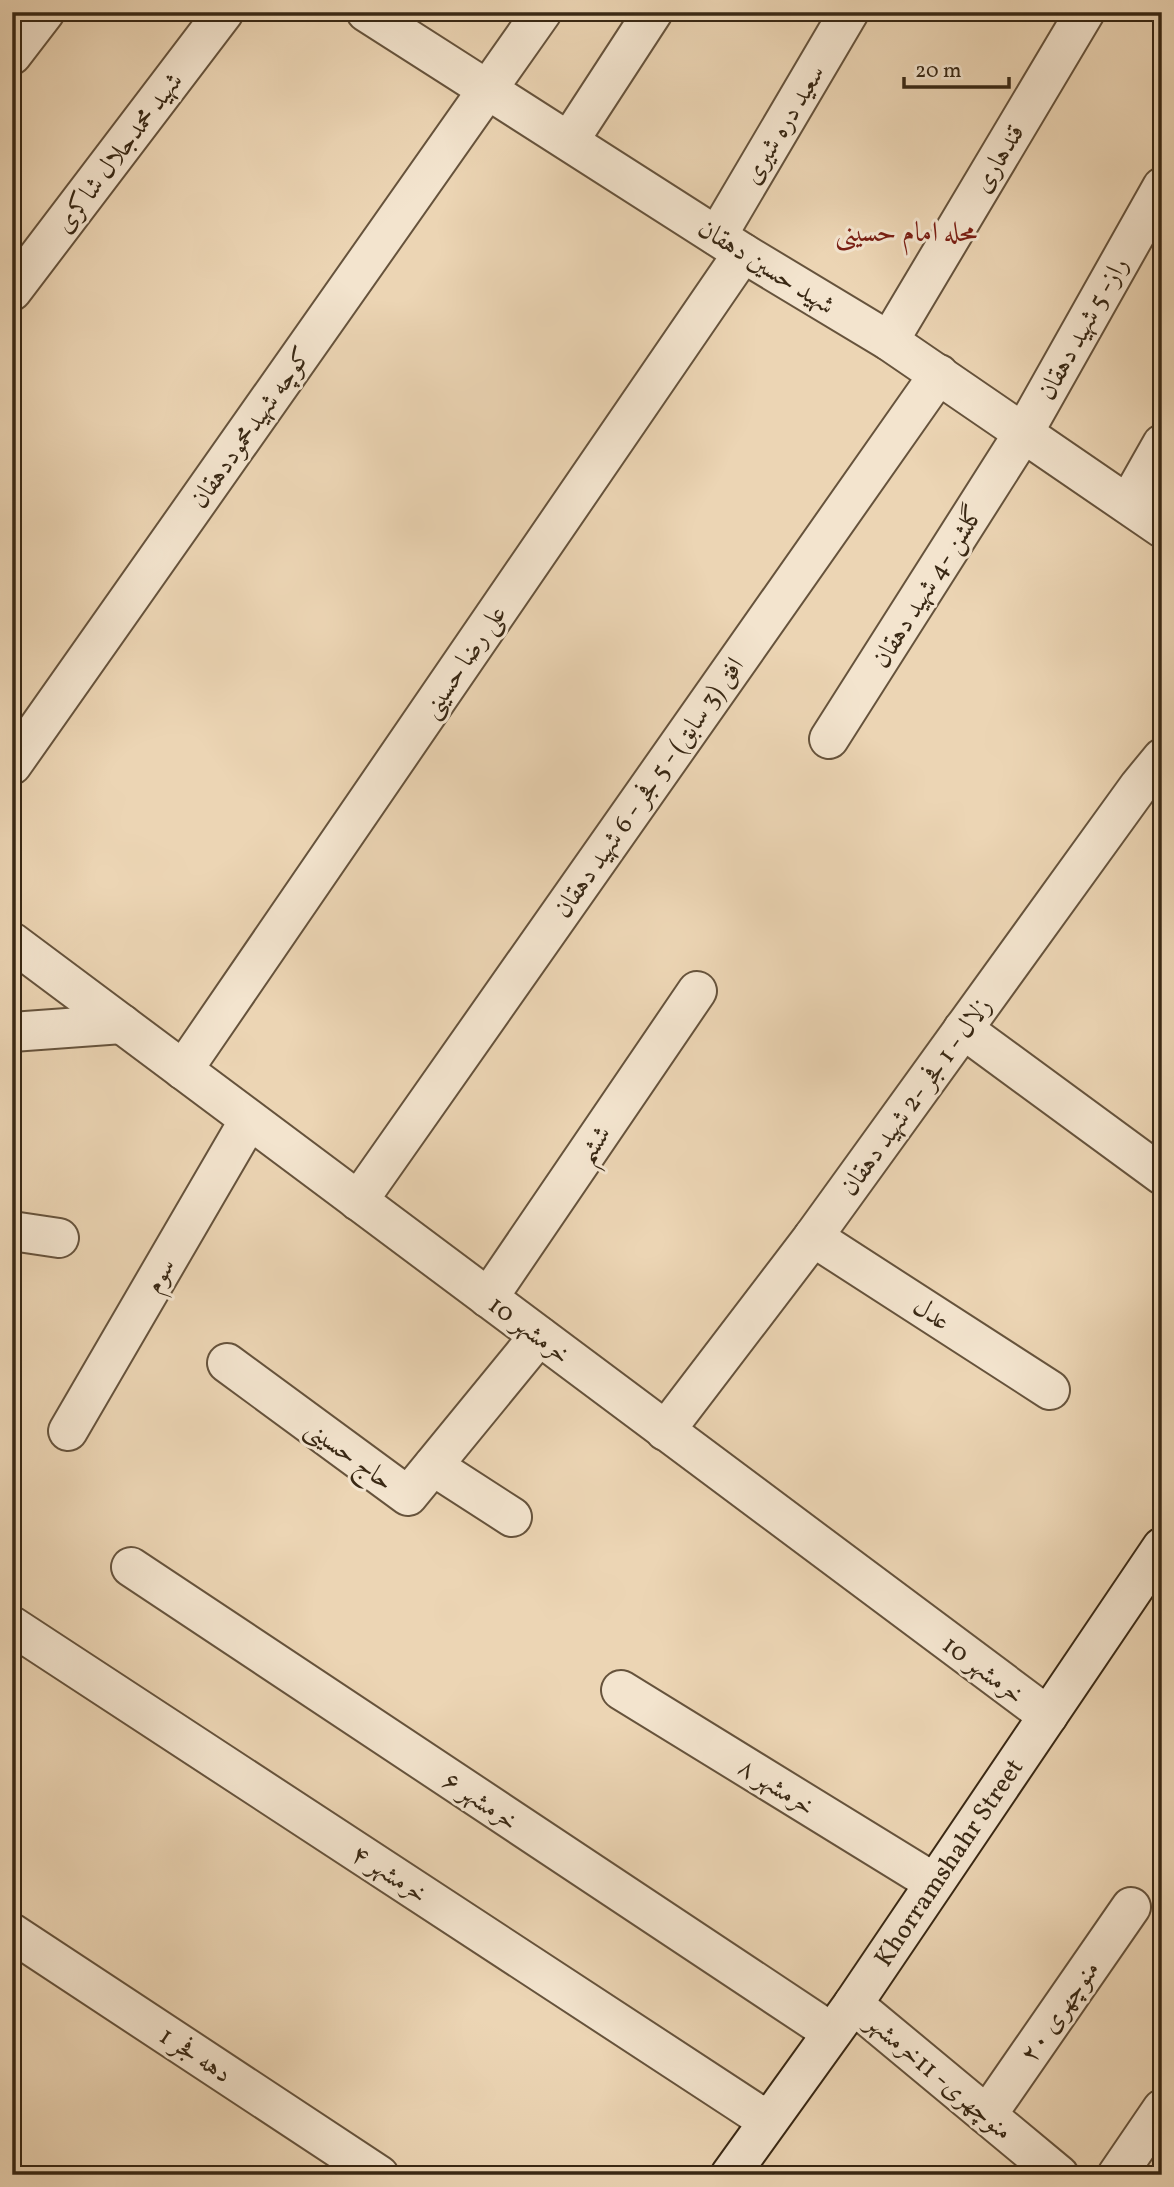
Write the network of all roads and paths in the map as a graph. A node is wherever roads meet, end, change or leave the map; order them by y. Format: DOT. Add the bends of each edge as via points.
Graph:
graph roads {
  1 [pos="45,12"];
  2 [pos="224,12"];
  3 [pos="542,12"];
  4 [pos="653,12"];
  5 [pos="849,12"];
  6 [pos="1085,12"];
  7 [pos="381,16"];
  8 [pos="12,55"];
  9 [pos="488,89"];
  10 [pos="569,141"];
  11 [pos="1162,187"];
  12 [pos="730,244"];
  13 [pos="12,291"];
  14 [pos="889,341"];
  15 [pos="939,374"];
  16 [pos="1024,432"];
  17 [pos="1162,444"];
  18 [pos="1128,504"];
  19 [pos="1162,528"];
  20 [pos="830,739"];
  21 [pos="12,765"];
  22 [pos="1154,782"];
  23 [pos="12,942"];
  24 [pos="697,991"];
  25 [pos="122,1024"];
  26 [pos="963,1030"];
  27 [pos="12,1032"];
  28 [pos="183,1070"];
  29 [pos="249,1120"];
  30 [pos="1162,1175"];
  31 [pos="358,1200"];
  32 [pos="12,1231"];
  33 [pos="813,1237"];
  34 [pos="59,1238"];
  35 [pos="488,1298"];
  36 [pos="538,1336"];
  37 [pos="227,1363"];
  38 [pos="1050,1390"];
  39 [pos="68,1431"];
  40 [pos="665,1431"];
  41 [pos="432,1466"];
  42 [pos="512,1517"];
  43 [pos="1162,1547"];
  44 [pos="131,1567"];
  45 [pos="12,1626"];
  46 [pos="621,1690"];
  47 [pos="1048,1716"];
  48 [pos="933,1882"];
  49 [pos="1131,1907"];
  50 [pos="12,1933"];
  51 [pos="842,2018"];
  52 [pos="1162,2109"];
  53 [pos="987,2115"];
  54 [pos="768,2121"];
  55 [pos="379,2175"];
  56 [pos="730,2175"];
  57 [pos="1059,2175"];
  58 [pos="1116,2175"];
  1 -- 8 [label="street"];
  2 -- 13 [label="street, شهید محمدجلال شاکری"];
  3 -- 9 [label="street, کوچه شهیدمحموددهقان"];
  4 -- 10 [label="street"];
  5 -- 12 [label="street, سعید دره شیری"];
  6 -- 14 [label="street, قندهاری"];
  7 -- 9 [label="street, شهید حسین دهقان"];
  9 -- 10 [label="street, شهید حسین دهقان"];
  9 -- 21 [label="street, کوچه شهیدمحموددهقان"];
  10 -- 12 [label="street, شهید حسین دهقان"];
  11 -- 16 [label="street, راز- 5 شهید دهقان"];
  12 -- 14 [label="street, شهید حسین دهقان"];
  12 -- 28 [label="street, علی رضا حسینی"];
  14 -- 15 [label="street, شهید حسین دهقان"];
  15 -- 16 [label="street, شهید حسین دهقان"];
  15 -- 31 [label="street, افق (3 سابق) - 5 فجر - 6 شهید دهقان"];
  16 -- 18 [label="street, شهید حسین دهقان"];
  16 -- 20 [label="street, گلشن -4 شهید دهقان"];
  17 -- 18 [label="street"];
  18 -- 19 [label="street, شهید حسین دهقان"];
  22 -- 26 [label="street, زلال - 1 فجر -2 شهید دهقان"];
  23 -- 25 [label="street, خرمشهر 10"];
  24 -- 35 [label="street, ششم"];
  25 -- 27 [label="street"];
  25 -- 28 [label="street, خرمشهر 10"];
  26 -- 30 [label="street"];
  26 -- 33 [label="street, زلال - 1 فجر -2 شهید دهقان"];
  28 -- 29 [label="street, خرمشهر 10"];
  29 -- 31 [label="street, خرمشهر 10"];
  29 -- 39 [label="street, سوم"];
  31 -- 35 [label="street, خرمشهر 10"];
  32 -- 34 [label="street"];
  33 -- 38 [label="street, عدل"];
  33 -- 40 [label="street, زلال - 1 فجر -2 شهید دهقان"];
  35 -- 36 [label="street, خرمشهر 10"];
  36 -- 40 [label="street, خرمشهر 10"];
  36 -- 41 [label="street, حاج حسینی"];
  37 -- 41 [label="street, حاج حسینی" via="408,1496"];
  40 -- 47 [label="street, خرمشهر 10"];
  41 -- 42 [label="street"];
  43 -- 47 [label="street, Khorramshahr Street"];
  44 -- 51 [label="street, خرمشهر ۶"];
  45 -- 54 [label="street, خرمشهر ۴"];
  46 -- 48 [label="street, خرمشهر ۸"];
  47 -- 48 [label="street, Khorramshahr Street"];
  48 -- 51 [label="street, Khorramshahr Street"];
  49 -- 53 [label="street, منوچهری ۲۰"];
  50 -- 55 [label="street, دهه فجر 1"];
  51 -- 53 [label="street, منوچهری- 11خرمشهر"];
  51 -- 54 [label="street, Khorramshahr Street"];
  52 -- 58 [label="street"];
  53 -- 57 [label="street, منوچهری- 11خرمشهر"];
  54 -- 56 [label="street, Khorramshahr Street"];
}
